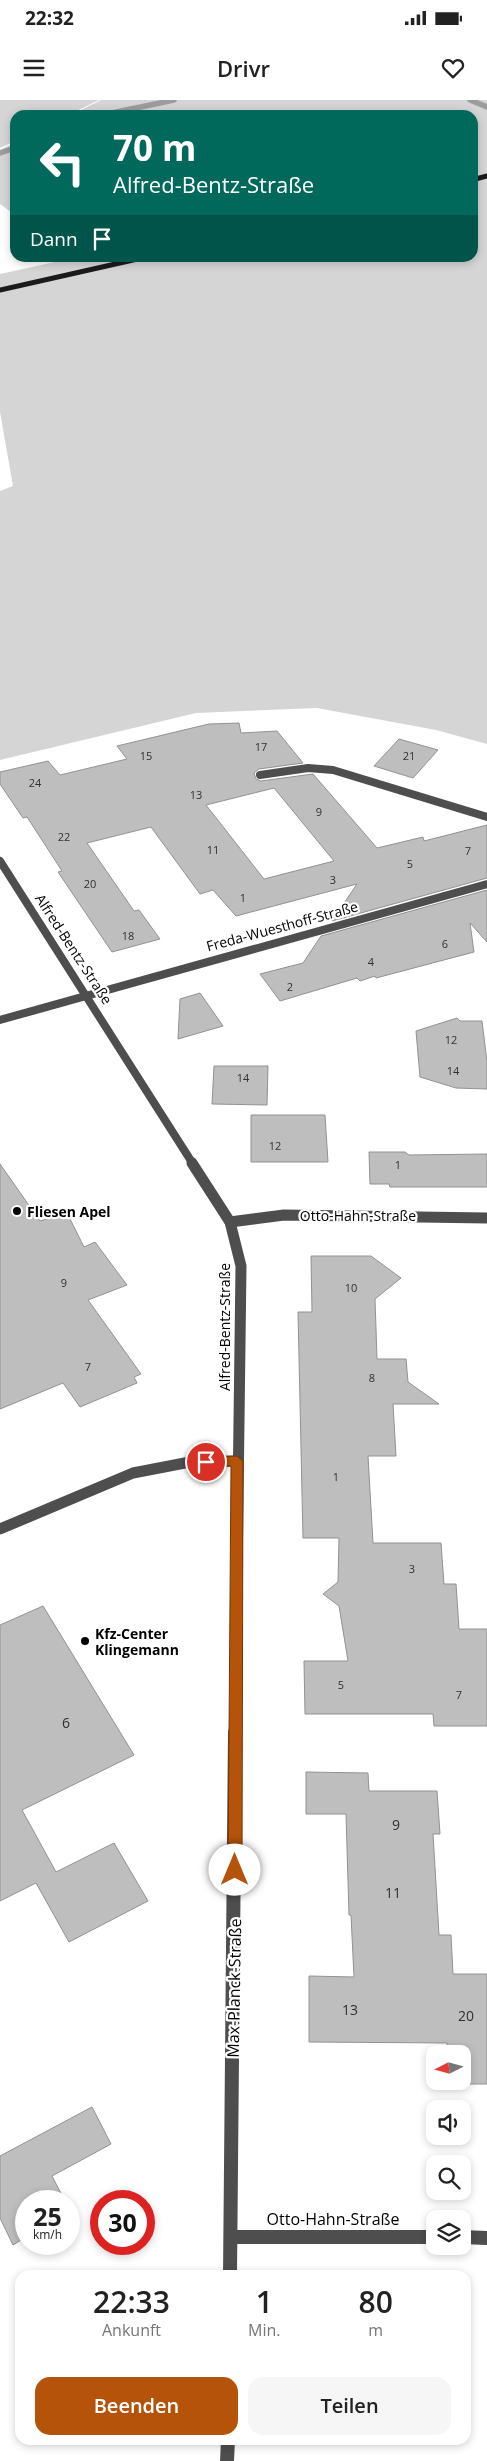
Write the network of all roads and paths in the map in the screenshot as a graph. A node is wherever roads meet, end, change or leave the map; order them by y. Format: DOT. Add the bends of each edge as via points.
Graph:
graph roads {
  1 [pos="124,262"];
  2 [pos="0,290"];
  3 [pos="260,775"];
  4 [pos="487,817"];
  5 [pos="0,861"];
  6 [pos="487,884"];
  7 [pos="85,995"];
  8 [pos="0,1020"];
  9 [pos="487,1218"];
  10 [pos="230,1222"];
  11 [pos="237,1461"];
  12 [pos="0,1530"];
  13 [pos="231,2237"];
  14 [pos="426,2237"];
  15 [pos="471,2238"];
  16 [pos="487,2238"];
  17 [pos="230,2270"];
  18 [pos="228,2445"];
  19 [pos="227,2461"];
  1 -- 2 [label="street"];
  3 -- 4 [label="street" via="308,768 333,770"];
  5 -- 7 [label="street, Alfred-Bentz-Straße"];
  6 -- 7 [label="street, Freda-Wuesthoff-Straße"];
  7 -- 8 [label="street, Freda-Wuesthoff-Straße"];
  7 -- 10 [label="street, Alfred-Bentz-Straße"];
  9 -- 10 [label="street, Otto-Hahn-Straße" via="284,1215"];
  10 -- 11 [label="street, Alfred-Bentz-Straße" via="241,1266"];
  11 -- 12 [label="street" via="190,1462 133,1473"];
  11 -- 13 [label="street, Max-Planck-Straße"];
  13 -- 14 [label="street, Otto-Hahn-Straße"];
  13 -- 17 [label="street, Max-Planck-Straße"];
  15 -- 16 [label="street"];
  18 -- 19 [label="street"];
}
